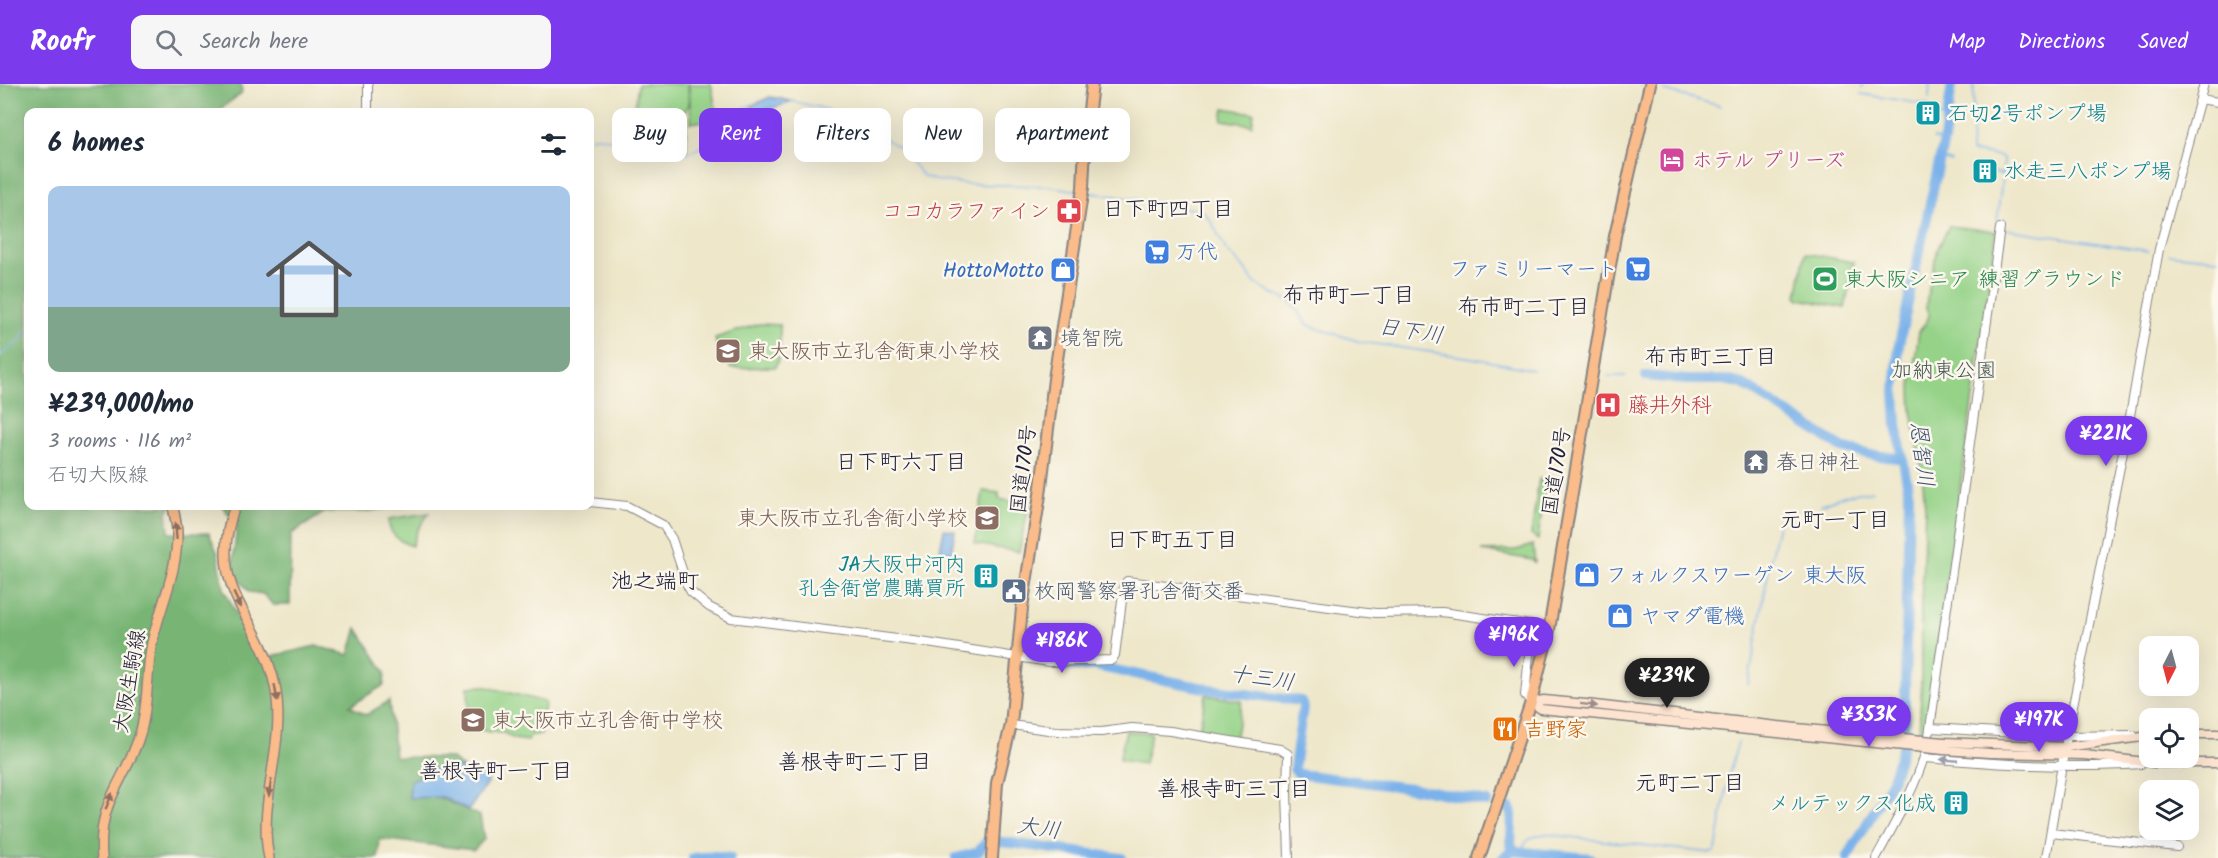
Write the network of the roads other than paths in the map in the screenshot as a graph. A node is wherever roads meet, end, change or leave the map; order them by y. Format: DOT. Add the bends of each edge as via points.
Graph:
graph roads {
  1 [pos="368,84"];
  2 [pos="1092,84"];
  3 [pos="1650,84"];
  4 [pos="2204,84"];
  5 [pos="2200,99"];
  6 [pos="2218,102"];
  7 [pos="368,108"];
  8 [pos="2000,228"];
  9 [pos="594,502"];
  10 [pos="174,510"];
  11 [pos="234,510"];
  12 [pos="1017,657"];
  13 [pos="1531,702"];
  14 [pos="1011,725"];
  15 [pos="1930,728"];
  16 [pos="2199,734"];
  17 [pos="2218,734"];
  18 [pos="2067,736"];
  19 [pos="2139,736"];
  20 [pos="2139,738"];
  21 [pos="2064,751"];
  22 [pos="1925,758"];
  23 [pos="2139,761"];
  24 [pos="2139,763"];
  25 [pos="2199,764"];
  26 [pos="2218,764"];
  27 [pos="2062,766"];
  28 [pos="2051,833"];
  29 [pos="2177,847"];
  30 [pos="102,858"];
  31 [pos="269,858"];
  32 [pos="992,858"];
  33 [pos="1289,858"];
  34 [pos="1479,858"];
  35 [pos="1875,858"];
  36 [pos="2046,858"];
  1 -- 7 [label="street"];
  2 -- 12 [label="highway, 国道170号" via="1083,192"];
  3 -- 13 [label="highway, 国道170号" via="1615,236 1556,594"];
  4 -- 5 [label="street"];
  5 -- 6 [label="street"];
  5 -- 18 [label="street" via="2159,249"];
  8 -- 15 [label="street"];
  9 -- 12 [label="street" via="627,506 663,525 672,538 691,592 723,615"];
  30 -- 10 [label="main road, 大阪生駒線, one-way" via="104,815 140,734 152,644 176,557"];
  11 -- 31 [label="main road, one-way" via="225,554 228,578 266,657 278,701 278,730 266,812"];
  12 -- 13 [label="street" via="1049,662 1112,660 1124,585 1127,580 1134,580 1376,613 1442,612 1532,626 1525,695"];
  12 -- 14 [label="highway, 国道170号"];
  13 -- 21 [label="main road, bridge" via="1575,703 1944,746"];
  13 -- 34 [label="highway, 国道170号"];
  14 -- 32 [label="highway, 国道170号" via="997,783"];
  14 -- 33 [label="street" via="1056,731 1170,731 1280,749 1288,754"];
  15 -- 18 [label="street"];
  15 -- 22 [label="street"];
  16 -- 17 [label="main road"];
  18 -- 19 [label="street"];
  18 -- 21 [label="street"];
  20 -- 21 [label="main road"];
  21 -- 23 [label="main road"];
  21 -- 27 [label="street"];
  27 -- 22 [label="street, one-way"];
  22 -- 35 [label="street"];
  24 -- 27 [label="street"];
  25 -- 26 [label="main road"];
  27 -- 28 [label="street"];
  28 -- 29 [label="street"];
  28 -- 36 [label="street"];
}
